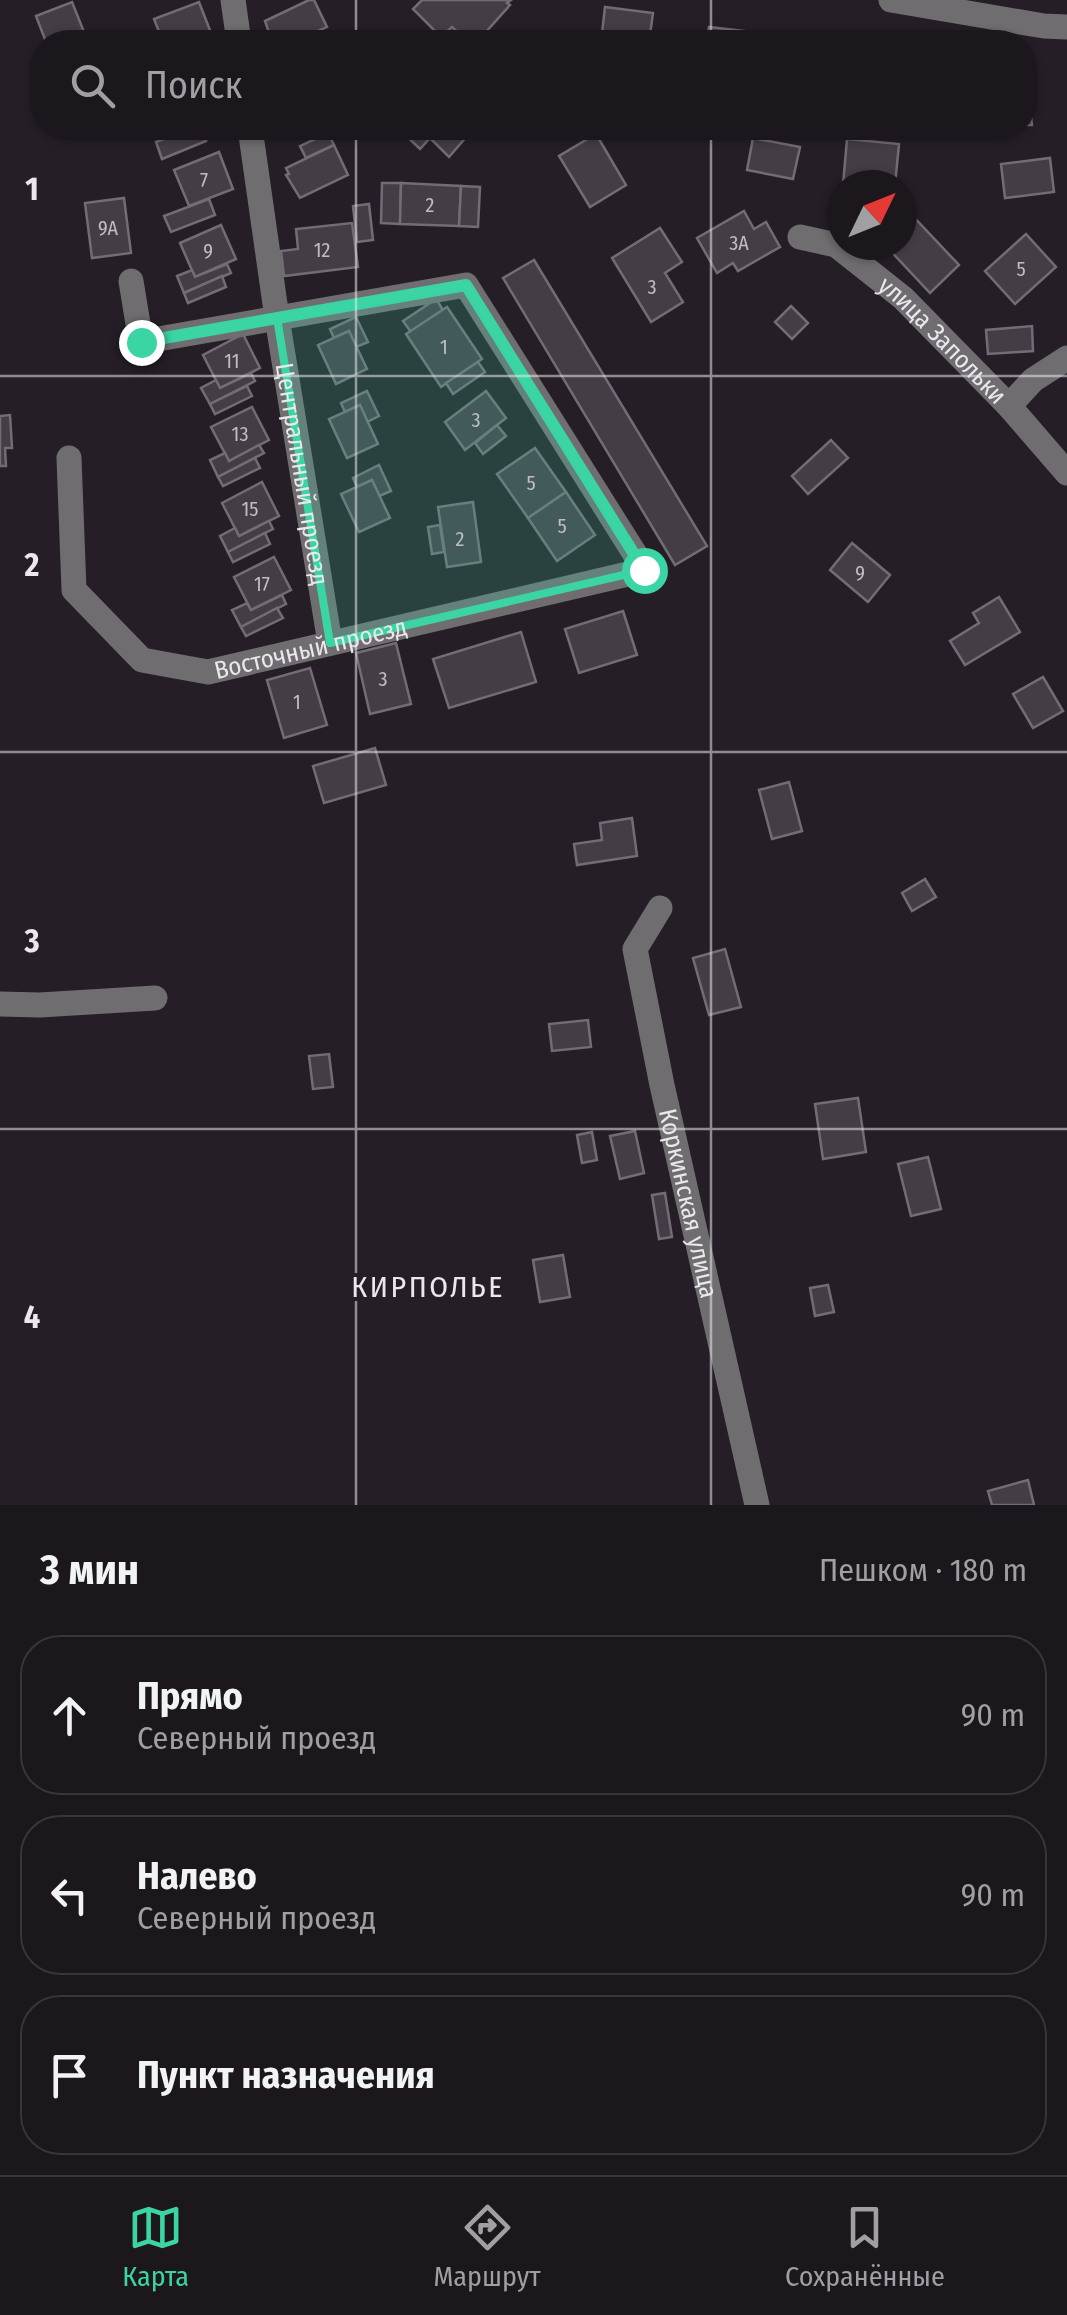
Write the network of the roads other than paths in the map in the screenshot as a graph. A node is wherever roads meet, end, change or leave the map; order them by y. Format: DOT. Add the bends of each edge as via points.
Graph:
graph roads {
  1 [pos="232,0"];
  2 [pos="891,0"];
  3 [pos="1067,26"];
  4 [pos="236,30"];
  5 [pos="252,140"];
  6 [pos="800,237"];
  7 [pos="130,281"];
  8 [pos="277,318"];
  9 [pos="1067,358"];
  10 [pos="1009,406"];
  11 [pos="69,458"];
  12 [pos="1067,472"];
  13 [pos="330,643"];
  14 [pos="660,908"];
  15 [pos="155,998"];
  16 [pos="0,1004"];
  17 [pos="757,1505"];
  1 -- 4 [label="street"];
  2 -- 3 [label="street"];
  5 -- 8 [label="street, Центральный проезд"];
  6 -- 10 [label="street, улица Запольки" via="836,245 903,298"];
  7 -- 8 [label="street" via="141,342"];
  8 -- 13 [label="street, Центральный проезд"];
  8 -- 13 [label="street, Восточный проезд" via="466,285 644,570"];
  9 -- 10 [label="street"];
  10 -- 12 [label="street, улица Запольки"];
  11 -- 13 [label="street, Восточный проезд" via="74,590 142,660 208,672"];
  14 -- 17 [label="street, Коркинская улица" via="635,949"];
  15 -- 16 [label="street"];
}
